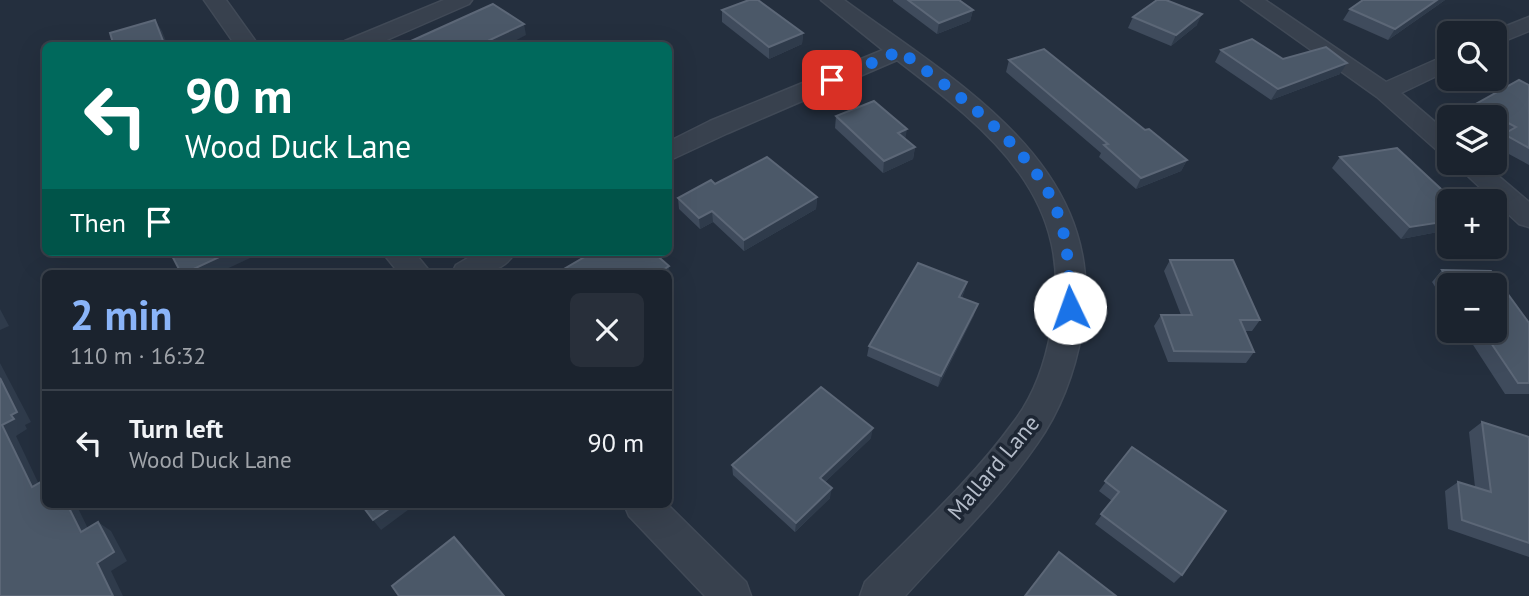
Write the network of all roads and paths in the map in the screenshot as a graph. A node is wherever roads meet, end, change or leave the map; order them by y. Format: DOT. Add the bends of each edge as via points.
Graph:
graph roads {
  1 [pos="214,0"];
  2 [pos="462,0"];
  3 [pos="831,0"];
  4 [pos="1251,0"];
  5 [pos="1529,23"];
  6 [pos="1507,33"];
  7 [pos="245,42"];
  8 [pos="362,42"];
  9 [pos="900,51"];
  10 [pos="1437,67"];
  11 [pos="1385,92"];
  12 [pos="1437,138"];
  13 [pos="672,151"];
  14 [pos="1480,175"];
  15 [pos="1529,217"];
  16 [pos="400,256"];
  17 [pos="494,256"];
  18 [pos="413,270"];
  19 [pos="471,270"];
  20 [pos="646,508"];
  21 [pos="732,596"];
  22 [pos="879,596"];
  1 -- 7 [label="street"];
  2 -- 8 [label="street"];
  3 -- 9 [label="street, Mallard Lane"];
  4 -- 11 [label="street"];
  5 -- 6 [label="street"];
  9 -- 13 [label="street"];
  9 -- 22 [label="street, Mallard Lane" via="1008,140 1043,185 1059,216 1068,256 1070,308 1061,360 1025,434"];
  10 -- 11 [label="street"];
  11 -- 12 [label="street"];
  14 -- 15 [label="street"];
  16 -- 18 [label="street"];
  17 -- 19 [label="street"];
  20 -- 21 [label="street"];
}
